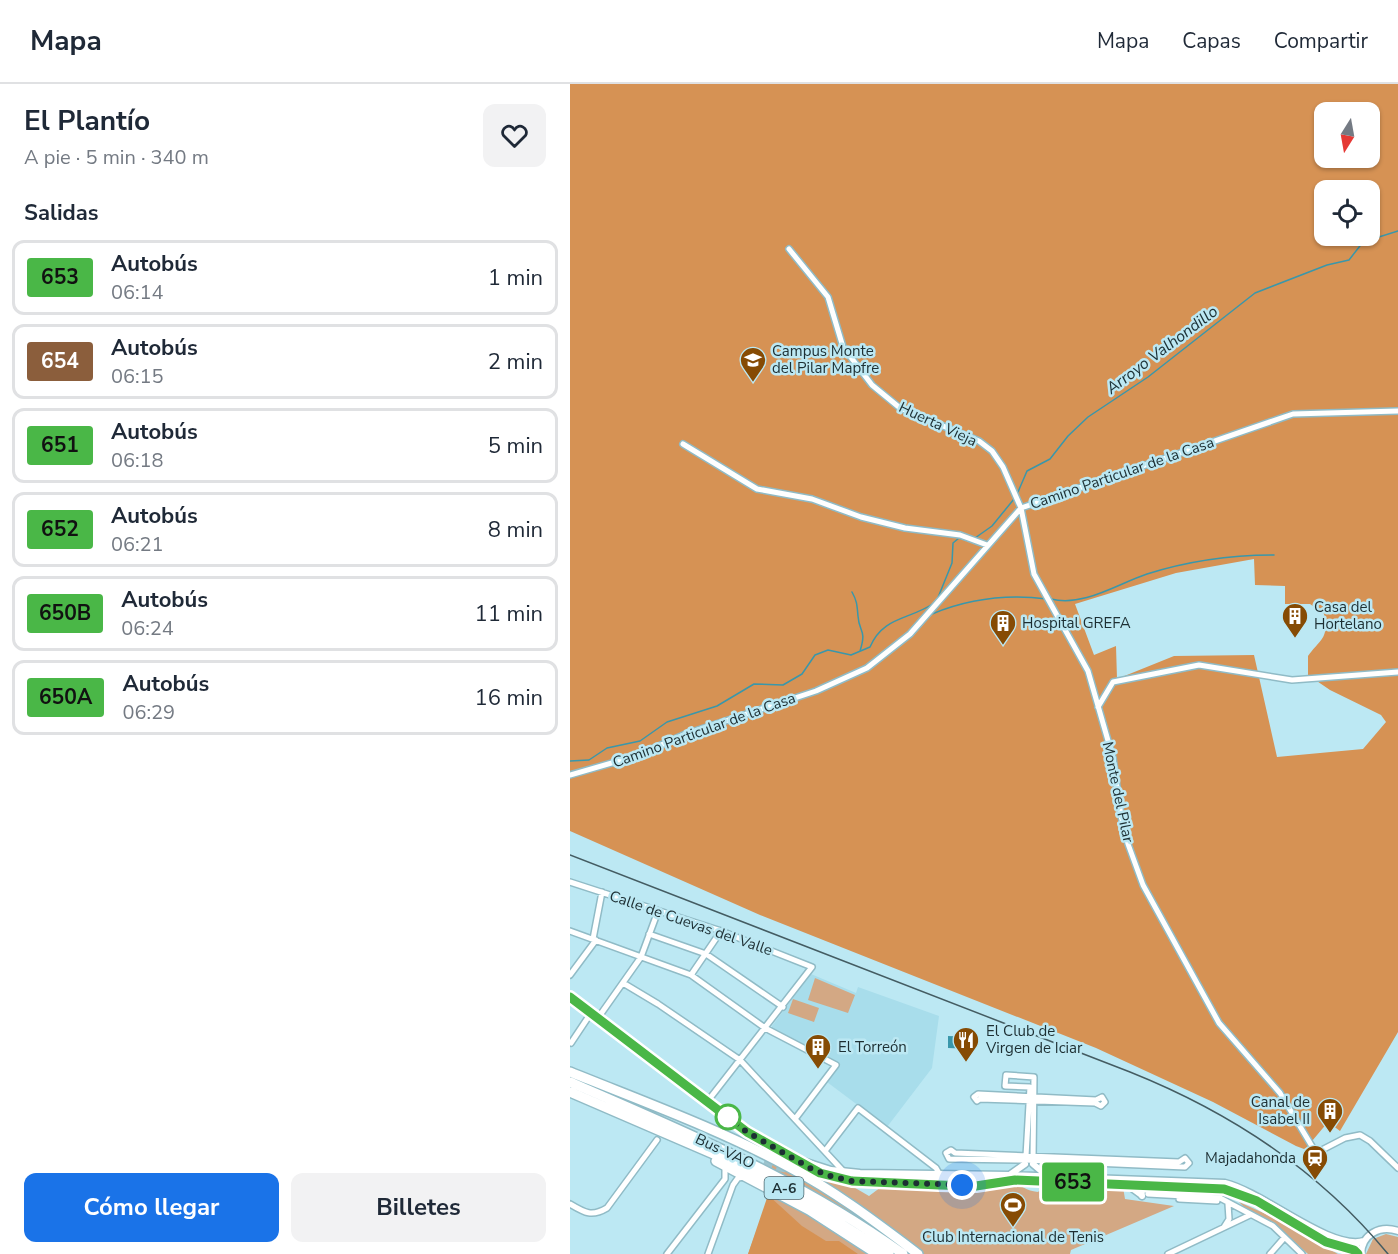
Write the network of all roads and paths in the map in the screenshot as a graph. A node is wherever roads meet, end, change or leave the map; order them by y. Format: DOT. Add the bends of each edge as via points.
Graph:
graph roads {
  1 [pos="789,249"];
  2 [pos="1398,411"];
  3 [pos="683,444"];
  4 [pos="1010,481"];
  5 [pos="1021,508"];
  6 [pos="987,545"];
  7 [pos="1398,672"];
  8 [pos="1098,707"];
  9 [pos="570,775"];
  10 [pos="570,882"];
  11 [pos="603,892"];
  12 [pos="658,910"];
  13 [pos="570,931"];
  14 [pos="721,931"];
  15 [pos="650,934"];
  16 [pos="595,940"];
  17 [pos="706,954"];
  18 [pos="641,957"];
  19 [pos="570,975"];
  20 [pos="691,975"];
  21 [pos="623,983"];
  22 [pos="570,997"];
  23 [pos="783,1007"];
  24 [pos="594,1016"];
  25 [pos="765,1028"];
  26 [pos="571,1043"];
  27 [pos="740,1060"];
  28 [pos="570,1072"];
  29 [pos="570,1082"];
  30 [pos="570,1092"];
  31 [pos="1031,1099"];
  32 [pos="707,1102"];
  33 [pos="795,1119"];
  34 [pos="671,1135"];
  35 [pos="657,1140"];
  36 [pos="825,1151"];
  37 [pos="1029,1160"];
  38 [pos="765,1162"];
  39 [pos="725,1165"];
  40 [pos="1398,1168"];
  41 [pos="820,1170"];
  42 [pos="844,1172"];
  43 [pos="940,1175"];
  44 [pos="1011,1175"];
  45 [pos="1049,1176"];
  46 [pos="747,1177"];
  47 [pos="1030,1178"];
  48 [pos="1108,1178"];
  49 [pos="879,1179"];
  50 [pos="996,1179"];
  51 [pos="1190,1180"];
  52 [pos="1127,1185"];
  53 [pos="1143,1186"];
  54 [pos="1156,1186"];
  55 [pos="1145,1195"];
  56 [pos="1225,1202"];
  57 [pos="570,1204"];
  58 [pos="854,1207"];
  59 [pos="1240,1210"];
  60 [pos="1250,1215"];
  61 [pos="1229,1219"];
  62 [pos="1239,1219"];
  63 [pos="1221,1230"];
  64 [pos="1398,1232"];
  65 [pos="1284,1238"];
  66 [pos="1364,1241"];
  67 [pos="667,1254"];
  68 [pos="708,1254"];
  69 [pos="877,1254"];
  70 [pos="889,1254"];
  71 [pos="903,1254"];
  72 [pos="918,1254"];
  73 [pos="926,1254"];
  74 [pos="1168,1254"];
  75 [pos="1270,1254"];
  76 [pos="1302,1254"];
  77 [pos="1360,1254"];
  1 -- 4 [label="street, Huerta Vieja" via="828,297 843,347 872,385 900,408 979,441 992,451"];
  2 -- 5 [label="street, Camino Particular de la Casa" via="1293,414"];
  3 -- 6 [label="street" via="757,489 812,499 861,518 960,535"];
  4 -- 5 [label="street, Monte del Pilar"];
  5 -- 6 [label="street, Camino Particular de la Casa"];
  5 -- 8 [label="street, Monte del Pilar" via="1034,574 1088,671"];
  6 -- 9 [label="street, Camino Particular de la Casa" via="910,634 867,668 816,691 686,734 636,756"];
  7 -- 8 [label="street" via="1292,680 1187,666 1113,682"];
  8 -- 40 [label="street, Monte del Pilar" via="1113,758 1121,816 1143,885 1219,1023 1271,1081 1317,1154 1345,1138 1360,1135"];
  10 -- 11 [label="street, Calle de Cuevas del Valle"];
  11 -- 12 [label="street, Calle de Cuevas del Valle"];
  11 -- 16 [label="street"];
  12 -- 14 [label="street, Calle de Cuevas del Valle"];
  12 -- 15 [label="street"];
  13 -- 16 [label="street"];
  14 -- 17 [label="street"];
  14 -- 23 [label="street, Calle de Cuevas del Valle" via="812,967"];
  15 -- 17 [label="street"];
  15 -- 18 [label="street"];
  16 -- 18 [label="street"];
  16 -- 19 [label="street"];
  17 -- 20 [label="street"];
  17 -- 23 [label="street"];
  18 -- 20 [label="street"];
  18 -- 21 [label="street"];
  20 -- 25 [label="street"];
  21 -- 24 [label="street"];
  21 -- 27 [label="street"];
  22 -- 24 [label="street"];
  23 -- 25 [label="street"];
  24 -- 26 [label="street"];
  24 -- 32 [label="street"];
  25 -- 27 [label="street"];
  25 -- 33 [label="street" via="836,1065"];
  27 -- 32 [label="street"];
  27 -- 33 [label="street"];
  28 -- 58 [label="highway, A-6" via="741,1143 790,1167"];
  29 -- 38 [label="highway" via="695,1130"];
  29 -- 71 [label="highway, Bus-VAO" via="789,1181"];
  30 -- 34 [label="highway, A-6"];
  31 -- 31 [label="street" via="1034,1077 1006,1075 1005,1086 1030,1087"];
  31 -- 31 [label="street" via="978,1094 974,1097 976,1101"];
  31 -- 31 [label="street" via="1095,1102 1101,1106 1105,1102 1102,1097"];
  31 -- 37 [label="street"];
  32 -- 41 [label="street" via="747,1132"];
  33 -- 36 [label="street"];
  34 -- 39 [label="highway" via="673,1140"];
  34 -- 70 [label="highway, A-6" via="784,1188"];
  35 -- 57 [label="street" via="607,1208 596,1214 585,1213"];
  36 -- 42 [label="street"];
  36 -- 43 [label="street" via="858,1108"];
  37 -- 37 [label="street" via="951,1150 946,1155 951,1160"];
  37 -- 37 [label="street" via="1185,1167 1189,1163 1185,1158 1179,1162"];
  37 -- 44 [label="street"];
  37 -- 45 [label="street"];
  37 -- 47 [label="street"];
  39 -- 46 [label="highway"];
  39 -- 67 [label="street" via="724,1179"];
  41 -- 42 [label="street"];
  41 -- 50 [label="street" via="839,1179 871,1182 976,1186"];
  42 -- 43 [label="street"];
  43 -- 50 [label="street"];
  44 -- 47 [label="street"];
  44 -- 50 [label="street"];
  45 -- 47 [label="street"];
  45 -- 48 [label="street"];
  46 -- 68 [label="street" via="738,1178 733,1185"];
  46 -- 69 [label="highway" via="809,1210"];
  47 -- 50 [label="street"];
  47 -- 52 [label="street"];
  48 -- 51 [label="street"];
  48 -- 53 [label="street"];
  49 -- 50 [label="highway"];
  51 -- 53 [label="street"];
  51 -- 66 [label="street" via="1239,1186 1328,1237 1352,1243"];
  52 -- 53 [label="street"];
  52 -- 55 [label="street"];
  53 -- 54 [label="street"];
  53 -- 55 [label="street"];
  54 -- 55 [label="street"];
  54 -- 77 [label="street" via="1235,1192 1326,1242"];
  55 -- 56 [label="street" via="1206,1196"];
  56 -- 59 [label="street"];
  56 -- 61 [label="street"];
  58 -- 72 [label="highway, A-6"];
  58 -- 73 [label="highway" via="886,1224"];
  59 -- 60 [label="street"];
  59 -- 61 [label="street"];
  59 -- 62 [label="street"];
  60 -- 62 [label="street"];
  60 -- 65 [label="street" via="1272,1226"];
  61 -- 63 [label="street"];
  62 -- 63 [label="street"];
  63 -- 74 [label="street"];
  64 -- 66 [label="street" via="1376,1231"];
  65 -- 75 [label="street"];
  65 -- 76 [label="street"];
  66 -- 77 [label="street"];
}
